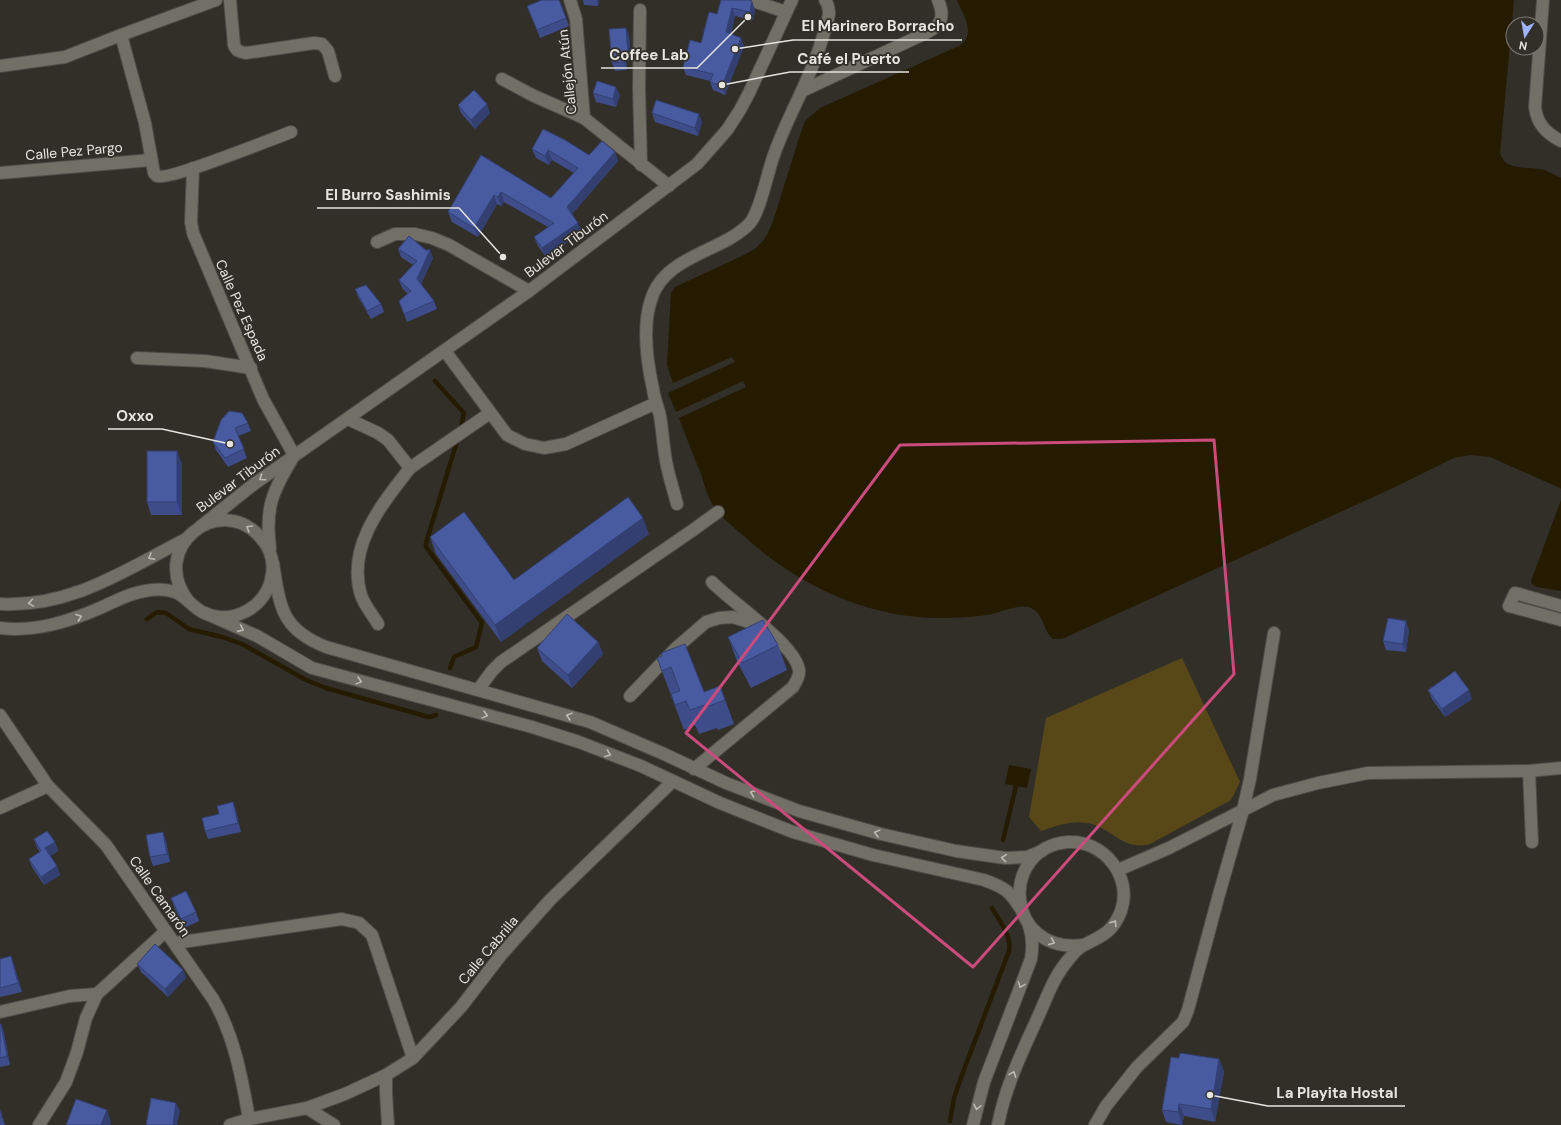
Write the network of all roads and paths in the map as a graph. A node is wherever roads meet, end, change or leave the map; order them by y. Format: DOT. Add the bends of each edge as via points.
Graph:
graph roads {
  1 [pos="216,0"];
  2 [pos="230,0"];
  3 [pos="570,0"];
  4 [pos="750,0"];
  5 [pos="825,0"];
  6 [pos="938,0"];
  7 [pos="1543,0"];
  8 [pos="790,4"];
  9 [pos="640,10"];
  10 [pos="121,34"];
  11 [pos="0,66"];
  12 [pos="335,76"];
  13 [pos="502,79"];
  14 [pos="802,91"];
  15 [pos="584,118"];
  16 [pos="290,132"];
  17 [pos="1561,141"];
  18 [pos="151,160"];
  19 [pos="641,165"];
  20 [pos="192,168"];
  21 [pos="0,173"];
  22 [pos="669,186"];
  23 [pos="377,242"];
  24 [pos="529,291"];
  25 [pos="445,351"];
  26 [pos="137,358"];
  27 [pos="251,368"];
  28 [pos="656,403"];
  29 [pos="490,413"];
  30 [pos="348,419"];
  31 [pos="294,455"];
  32 [pos="410,468"];
  33 [pos="677,504"];
  34 [pos="718,512"];
  35 [pos="200,527"];
  36 [pos="186,539"];
  37 [pos="271,558"];
  38 [pos="712,582"];
  39 [pos="189,602"];
  40 [pos="0,604"];
  41 [pos="1561,606"];
  42 [pos="205,613"];
  43 [pos="1561,620"];
  44 [pos="378,624"];
  45 [pos="764,627"];
  46 [pos="0,628"];
  47 [pos="1274,633"];
  48 [pos="478,690"];
  49 [pos="630,696"];
  50 [pos="0,715"];
  51 [pos="1561,768"];
  52 [pos="694,769"];
  53 [pos="1529,771"];
  54 [pos="672,781"];
  55 [pos="48,786"];
  56 [pos="0,808"];
  57 [pos="1243,810"];
  58 [pos="1532,842"];
  59 [pos="1042,851"];
  60 [pos="1118,870"];
  61 [pos="1024,916"];
  62 [pos="166,931"];
  63 [pos="175,943"];
  64 [pos="1083,945"];
  65 [pos="97,994"];
  66 [pos="0,1012"];
  67 [pos="414,1058"];
  68 [pos="386,1075"];
  69 [pos="307,1108"];
  70 [pos="249,1119"];
  71 [pos="39,1125"];
  72 [pos="231,1125"];
  73 [pos="334,1125"];
  74 [pos="388,1125"];
  75 [pos="973,1125"];
  76 [pos="998,1125"];
  77 [pos="1095,1125"];
  1 -- 10 [label="street"];
  2 -- 12 [label="street" via="234,45 240,52 322,44 328,51"];
  3 -- 15 [label="street, Callejón Atún" via="576,19"];
  4 -- 8 [label="street"];
  5 -- 14 [label="street" via="829,14 812,70"];
  6 -- 14 [label="street" via="942,16 937,27"];
  7 -- 17 [label="street" via="1535,110 1544,129"];
  8 -- 22 [label="street, Bulevar Tiburón" via="749,93 727,130 697,164"];
  9 -- 19 [label="street"];
  10 -- 11 [label="street" via="65,57"];
  10 -- 18 [label="street" via="145,123"];
  13 -- 15 [label="street"];
  14 -- 28 [label="street" via="775,152 752,221 744,230 665,274 656,287 649,307 647,340"];
  15 -- 19 [label="street, Callejón Atún"];
  16 -- 20 [label="street"];
  18 -- 20 [label="street" via="154,173 162,177"];
  18 -- 21 [label="street, Calle Pez Pargo"];
  19 -- 22 [label="street, Callejón Atún"];
  20 -- 27 [label="street, Calle Pez Espada" via="193,233"];
  22 -- 24 [label="street, Bulevar Tiburón"];
  23 -- 24 [label="street" via="396,234 415,234 432,238"];
  24 -- 25 [label="street, Bulevar Tiburón"];
  25 -- 29 [label="street"];
  25 -- 30 [label="street, Bulevar Tiburón"];
  26 -- 27 [label="street" via="205,361"];
  27 -- 31 [label="street, Calle Pez Espada" via="263,399"];
  28 -- 29 [label="street" via="566,444 544,448 525,444 506,435"];
  28 -- 33 [label="street"];
  29 -- 32 [label="street"];
  30 -- 31 [label="street, Bulevar Tiburón"];
  30 -- 32 [label="street" via="388,440"];
  31 -- 35 [label="street, Bulevar Tiburón, one-way"];
  31 -- 37 [label="street, Bulevar Tiburón" via="272,495 268,531"];
  32 -- 44 [label="street" via="383,502 369,526 361,548 358,573 361,595"];
  34 -- 48 [label="street" via="501,662"];
  35 -- 36 [label="street"];
  37 -- 35 [label="street, one-way" via="266,545 254,530 237,522 218,521"];
  36 -- 39 [label="street" via="178,555 176,569 178,583"];
  36 -- 40 [label="street, one-way" via="72,596 16,605"];
  37 -- 42 [label="street" via="273,571 270,586 256,605 236,616 220,617"];
  37 -- 48 [label="street" via="282,610 291,626 309,640"];
  38 -- 45 [label="street"];
  39 -- 42 [label="street"];
  46 -- 39 [label="street, one-way" via="34,629 74,619 131,594 147,590 175,592"];
  41 -- 43 [label="street" via="1515,593 1509,606"];
  42 -- 54 [label="street, one-way" via="258,636 312,668 532,727 579,742"];
  45 -- 49 [label="street" via="733,617 706,622 676,648"];
  45 -- 52 [label="street" via="778,638 794,658 799,668 799,676 793,687"];
  47 -- 57 [label="street"];
  52 -- 48 [label="street, one-way" via="590,722"];
  50 -- 55 [label="street, Calle Camarón"];
  51 -- 53 [label="street"];
  59 -- 52 [label="street, one-way" via="1026,857 1005,858 956,851 881,834 799,811"];
  53 -- 57 [label="street" via="1368,773 1273,795"];
  53 -- 58 [label="street"];
  54 -- 61 [label="street" via="793,832 873,855 1001,886 1013,896"];
  54 -- 67 [label="street, Calle Cabrilla" via="550,900 501,955 461,1007"];
  55 -- 56 [label="street"];
  55 -- 62 [label="street, Calle Camarón" via="106,845"];
  57 -- 60 [label="street" via="1169,848"];
  57 -- 77 [label="street" via="1183,1022 1137,1067 1106,1106"];
  59 -- 60 [label="street" via="1060,843 1089,845 1105,855"];
  59 -- 61 [label="street" via="1028,865 1020,882 1019,897"];
  64 -- 60 [label="street, one-way" via="1103,936 1117,920 1124,890"];
  61 -- 64 [label="street, one-way" via="1033,930 1051,942 1067,946"];
  61 -- 75 [label="street, one-way" via="1032,939 1031,959 984,1082"];
  62 -- 63 [label="street, Calle Camarón"];
  62 -- 65 [label="street"];
  63 -- 67 [label="street" via="342,920 359,923 372,935"];
  63 -- 70 [label="street, Calle Camarón" via="223,1015 242,1079"];
  76 -- 64 [label="street, one-way" via="1014,1071 1057,975"];
  65 -- 66 [label="street" via="70,996"];
  65 -- 71 [label="street" via="86,1018 66,1082"];
  67 -- 68 [label="street, Calle Cabrilla"];
  68 -- 69 [label="street, Calle Cabrilla"];
  68 -- 74 [label="street"];
  69 -- 70 [label="street, Calle Cabrilla"];
  69 -- 73 [label="street"];
  70 -- 72 [label="street, Calle Cabrilla"];
}
